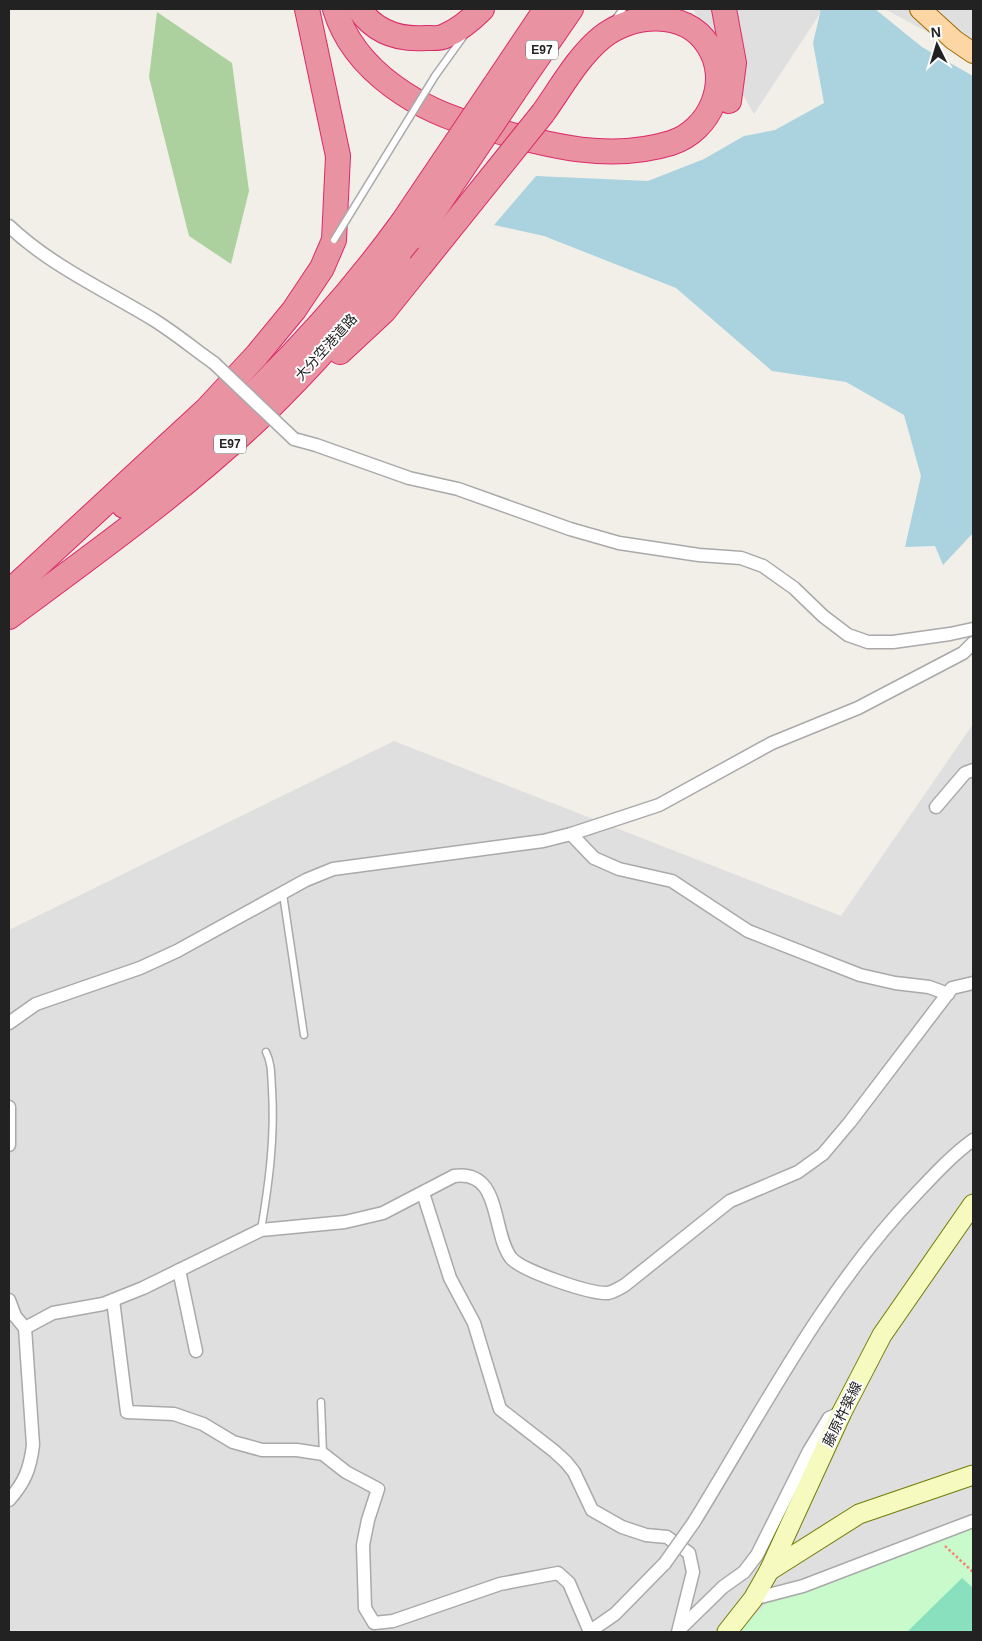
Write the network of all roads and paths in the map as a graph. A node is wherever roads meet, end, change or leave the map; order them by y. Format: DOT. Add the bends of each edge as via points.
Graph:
graph roads {
  1 [pos="307,9"];
  2 [pos="324,9"];
  3 [pos="335,9"];
  4 [pos="359,9"];
  5 [pos="482,9"];
  6 [pos="546,9"];
  7 [pos="571,9"];
  8 [pos="623,9"];
  9 [pos="724,9"];
  10 [pos="920,9"];
  11 [pos="602,38"];
  12 [pos="973,53"];
  13 [pos="505,89"];
  14 [pos="9,226"];
  15 [pos="410,230"];
  16 [pos="334,240"];
  17 [pos="121,534"];
  18 [pos="9,592"];
  19 [pos="9,617"];
  20 [pos="973,629"];
  21 [pos="973,643"];
  22 [pos="973,770"];
  23 [pos="936,807"];
  24 [pos="571,834"];
  25 [pos="282,894"];
  26 [pos="973,983"];
  27 [pos="948,994"];
  28 [pos="9,1023"];
  29 [pos="304,1035"];
  30 [pos="266,1052"];
  31 [pos="9,1107"];
  32 [pos="973,1140"];
  33 [pos="9,1145"];
  34 [pos="423,1193"];
  35 [pos="973,1204"];
  36 [pos="261,1230"];
  37 [pos="179,1270"];
  38 [pos="9,1300"];
  39 [pos="113,1300"];
  40 [pos="25,1328"];
  41 [pos="196,1351"];
  42 [pos="321,1402"];
  43 [pos="842,1412"];
  44 [pos="323,1454"];
  45 [pos="973,1475"];
  46 [pos="9,1500"];
  47 [pos="973,1521"];
  48 [pos="935,1536"];
  49 [pos="780,1545"];
  50 [pos="769,1571"];
  51 [pos="744,1572"];
  52 [pos="973,1572"];
  53 [pos="754,1599"];
  54 [pos="679,1631"];
  55 [pos="590,1632"];
  56 [pos="727,1632"];
  1 -- 16 [label="highway" via="338,156"];
  2 -- 9 [label="highway" via="330,33 349,59 400,106 451,129 545,154 630,161 669,157 690,150 722,120 730,96 734,63"];
  3 -- 11 [label="highway" via="351,42 372,67 401,93 454,120 560,148 598,152 639,150 672,143 692,133 704,121 713,108 718,82 716,61 708,44 694,29 668,19 646,18"];
  4 -- 5 [label="highway" via="367,21 391,36 416,39 444,37"];
  5 -- 16 [label="lane, bridge" via="435,76"];
  6 -- 13 [label="highway, 大分空港道路 / E97"];
  7 -- 13 [label="highway, 大分空港道路 / E97"];
  8 -- 11 [label="lane"];
  10 -- 12 [label="main road"];
  11 -- 17 [label="highway, bridge" via="578,62 543,113 384,311 250,440"];
  13 -- 15 [label="highway, 大分空港道路 / E97, bridge"];
  14 -- 20 [label="street, bridge" via="21,238 85,282 155,321 214,363 294,439 619,543 741,558 763,566 848,635 868,642"];
  15 -- 17 [label="highway, 大分空港道路 / E97" via="338,334 265,412"];
  15 -- 18 [label="highway, 大分空港道路 / E97" via="376,258 326,317 246,401 196,447"];
  16 -- 18 [label="highway" via="322,268 294,310 245,369 207,409"];
  17 -- 19 [label="highway, 大分空港道路 / E97"];
  21 -- 24 [label="street" via="963,654 858,708 772,743 659,805"];
  22 -- 23 [label="street" via="965,773"];
  24 -- 25 [label="street" via="333,869"];
  24 -- 27 [label="street" via="594,858 619,869 672,881 748,931 860,975 929,987"];
  25 -- 28 [label="street" via="177,951 140,968 36,1004"];
  25 -- 29 [label="lane"];
  26 -- 27 [label="street" via="952,988"];
  27 -- 34 [label="street" via="823,1154 798,1172 730,1201 625,1285 610,1293 525,1270 511,1258 490,1196 480,1180 468,1174 454,1176"];
  30 -- 36 [label="lane" via="270,1061 274,1121"];
  31 -- 33 [label="street"];
  32 -- 55 [label="street, bridge" via="955,1153 873,1241 837,1291 694,1522 665,1563 615,1614"];
  34 -- 36 [label="street" via="382,1213 345,1222"];
  34 -- 54 [label="street" via="450,1278 474,1323 500,1409 566,1462 592,1510 622,1527 646,1535 667,1537 689,1553 693,1572"];
  35 -- 43 [label="main road, 藤原杵築線" via="882,1335"];
  36 -- 37 [label="street"];
  37 -- 39 [label="street"];
  37 -- 41 [label="street"];
  38 -- 40 [label="street" via="15,1316"];
  39 -- 40 [label="street" via="53,1313"];
  39 -- 44 [label="street" via="127,1412 174,1414 203,1424 233,1442 262,1450"];
  40 -- 46 [label="street" via="33,1445 31,1463 22,1485"];
  42 -- 44 [label="lane"];
  43 -- 49 [label="main road, 藤原杵築線"];
  43 -- 51 [label="street" via="829,1418 809,1450 757,1555"];
  44 -- 55 [label="street" via="346,1472 378,1489 363,1545 365,1608 374,1623 393,1621 500,1584 558,1573 569,1583"];
  45 -- 50 [label="main road" via="859,1514"];
  47 -- 48 [label="street"];
  48 -- 52 [label="path"];
  48 -- 53 [label="street" via="803,1586"];
  49 -- 50 [label="main road, 藤原杵築線"];
  49 -- 51 [label="street" via="750,1571"];
  50 -- 53 [label="main road, 藤原杵築線"];
  51 -- 54 [label="street" via="722,1587"];
  53 -- 56 [label="main road, 藤原杵築線"];
}
